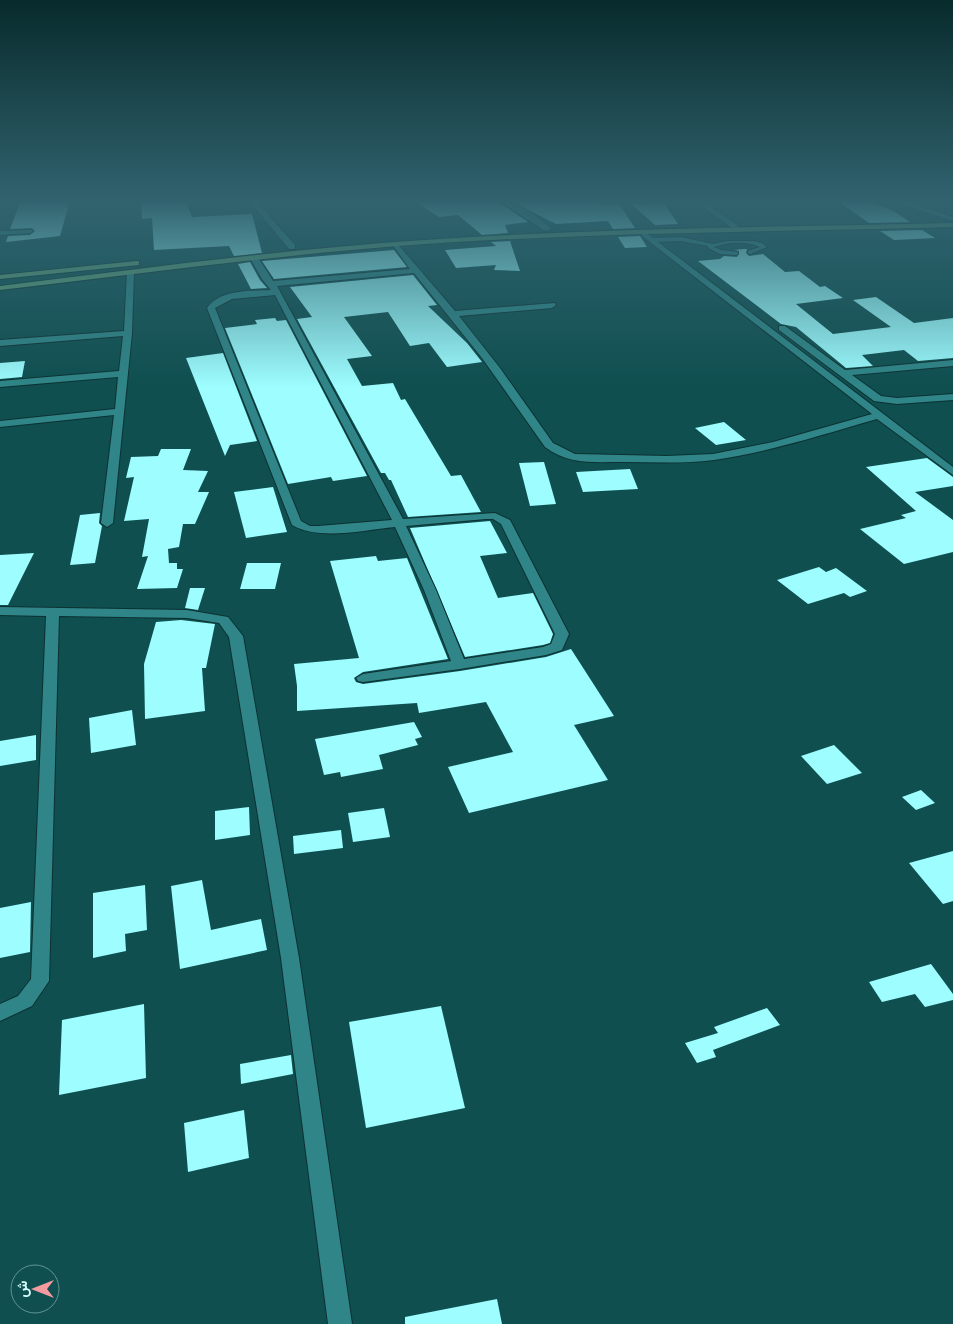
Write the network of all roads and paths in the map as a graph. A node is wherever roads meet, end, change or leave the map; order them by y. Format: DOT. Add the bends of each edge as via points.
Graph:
graph roads {
  1 [pos="138,263"];
  2 [pos="214,263"];
  3 [pos="257,263"];
  4 [pos="409,263"];
  5 [pos="687,263"];
  6 [pos="690,263"];
  7 [pos="414,271"];
  8 [pos="130,273"];
  9 [pos="0,277"];
  10 [pos="0,288"];
  11 [pos="275,288"];
  12 [pos="552,305"];
  13 [pos="452,314"];
  14 [pos="128,333"];
  15 [pos="0,343"];
  16 [pos="953,363"];
  17 [pos="842,373"];
  18 [pos="123,374"];
  19 [pos="0,384"];
  20 [pos="953,397"];
  21 [pos="118,412"];
  22 [pos="879,415"];
  23 [pos="0,424"];
  24 [pos="953,472"];
  25 [pos="399,522"];
  26 [pos="107,523"];
  27 [pos="0,612"];
  28 [pos="53,612"];
  29 [pos="460,665"];
  30 [pos="363,678"];
  31 [pos="0,1013"];
  32 [pos="340,1324"];
  1 -- 9 [label="main road"];
  2 -- 8 [label="main road"];
  3 -- 11 [label="street"];
  4 -- 7 [label="street"];
  5 -- 22 [label="street"];
  6 -- 17 [label="street"];
  7 -- 11 [label="street"];
  7 -- 13 [label="street"];
  8 -- 10 [label="main road"];
  8 -- 14 [label="street"];
  11 -- 25 [label="street"];
  11 -- 25 [label="street" via="223,298 211,308 294,520 302,528 318,530"];
  12 -- 13 [label="street"];
  13 -- 22 [label="street" via="549,445 567,457 711,457 742,452"];
  14 -- 15 [label="street"];
  14 -- 18 [label="street"];
  16 -- 17 [label="street"];
  17 -- 20 [label="street" via="873,396 884,400"];
  18 -- 19 [label="street"];
  18 -- 21 [label="street"];
  21 -- 23 [label="street"];
  21 -- 26 [label="street"];
  22 -- 24 [label="street"];
  25 -- 29 [label="street"];
  25 -- 29 [label="street" via="486,516 502,518 562,634 557,648"];
  27 -- 28 [label="street"];
  28 -- 31 [label="street" via="40,981 25,1001"];
  28 -- 32 [label="street" via="187,614 223,620 236,636 290,958"];
  29 -- 30 [label="street"];
}
